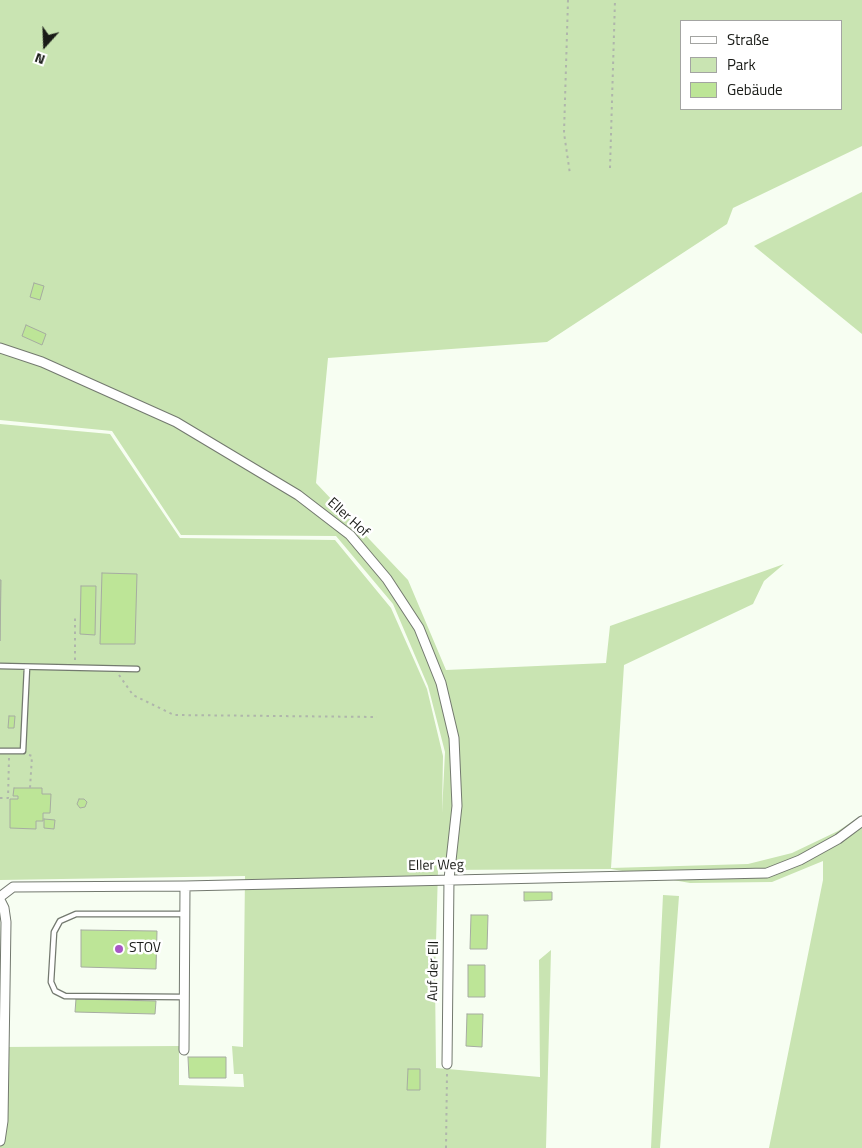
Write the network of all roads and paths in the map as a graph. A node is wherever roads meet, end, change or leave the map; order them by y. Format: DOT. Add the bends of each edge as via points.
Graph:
graph roads {
  1 [pos="568,0"];
  2 [pos="616,0"];
  3 [pos="610,168"];
  4 [pos="570,174"];
  5 [pos="0,348"];
  6 [pos="76,616"];
  7 [pos="0,666"];
  8 [pos="27,667"];
  9 [pos="75,668"];
  10 [pos="115,669"];
  11 [pos="137,669"];
  12 [pos="377,717"];
  13 [pos="0,751"];
  14 [pos="10,751"];
  15 [pos="23,751"];
  16 [pos="30,788"];
  17 [pos="0,798"];
  18 [pos="862,822"];
  19 [pos="449,879"];
  20 [pos="185,886"];
  21 [pos="0,899"];
  22 [pos="185,914"];
  23 [pos="184,997"];
  24 [pos="184,1050"];
  25 [pos="447,1064"];
  26 [pos="0,1141"];
  27 [pos="446,1148"];
  1 -- 4 [label="path" via="564,133"];
  2 -- 3 [label="path"];
  5 -- 19 [label="street, Eller Hof" via="42,362 176,422 298,495 350,535 387,579 419,628 441,683 454,738 457,806"];
  6 -- 9 [label="path"];
  7 -- 8 [label="lane"];
  8 -- 9 [label="lane"];
  8 -- 15 [label="lane"];
  9 -- 10 [label="lane"];
  10 -- 11 [label="lane"];
  10 -- 12 [label="path" via="133,695 174,714"];
  13 -- 14 [label="lane"];
  14 -- 15 [label="lane"];
  14 -- 17 [label="path" via="8,798"];
  15 -- 16 [label="path" via="32,756"];
  18 -- 19 [label="street, Eller Weg" via="800,860 767,872"];
  19 -- 20 [label="street, Eller Weg"];
  19 -- 25 [label="street, Auf der Ell"];
  20 -- 21 [label="street, Eller Weg" via="13,887"];
  20 -- 22 [label="street"];
  21 -- 26 [label="street" via="6,922"];
  22 -- 23 [label="street"];
  22 -- 23 [label="lane" via="76,914 60,921 54,932 52,982 55,991 65,996"];
  23 -- 24 [label="street"];
  25 -- 27 [label="path"];
}
